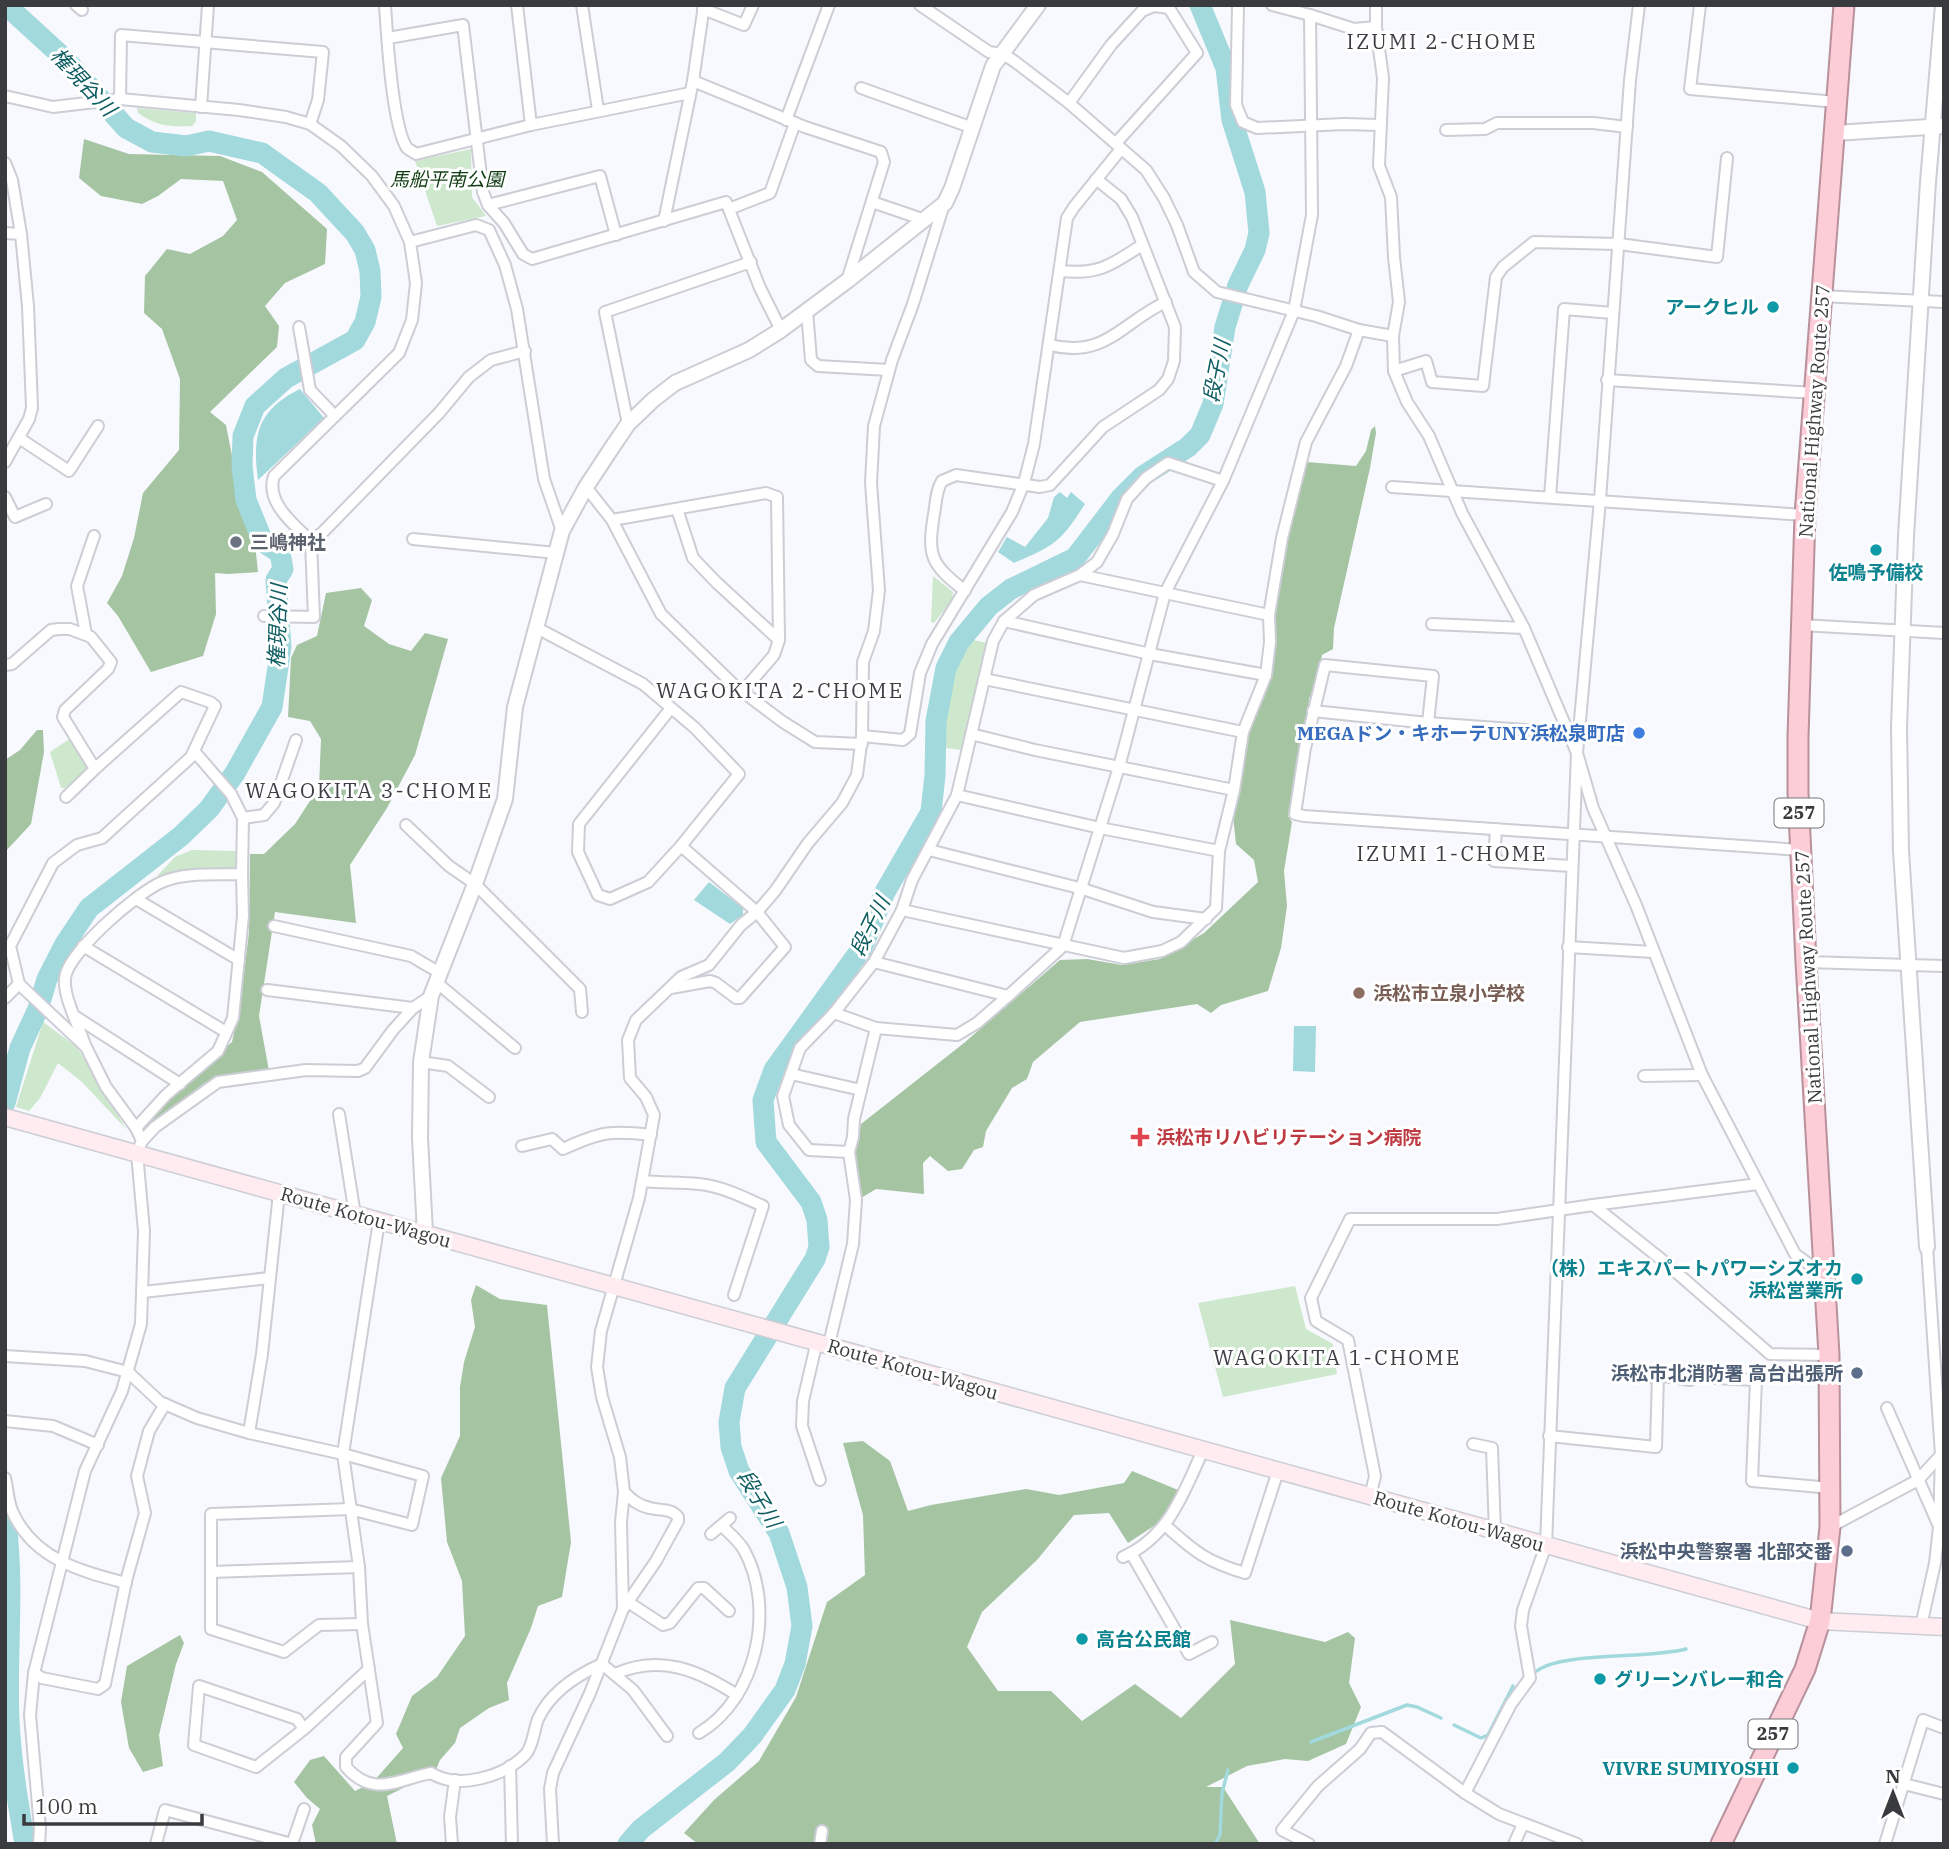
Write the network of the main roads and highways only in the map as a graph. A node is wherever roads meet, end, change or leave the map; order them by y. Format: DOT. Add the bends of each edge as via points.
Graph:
graph roads {
  1 [pos="1844,5"];
  2 [pos="5,1117"];
  3 [pos="1820,1621"];
  4 [pos="1944,1627"];
  5 [pos="1721,1844"];
  1 -- 3 [label="highway, National Highway Route 257 / 257" via="1805,515 1798,779 1829,1355 1830,1527"];
  2 -- 3 [label="main road, Route Kotou-Wagou" via="139,1147 355,1215"];
  3 -- 4 [label="main road, Route Kotou-Wagou"];
  3 -- 5 [label="highway, National Highway Route 257 / 257" via="1805,1669"];
}
